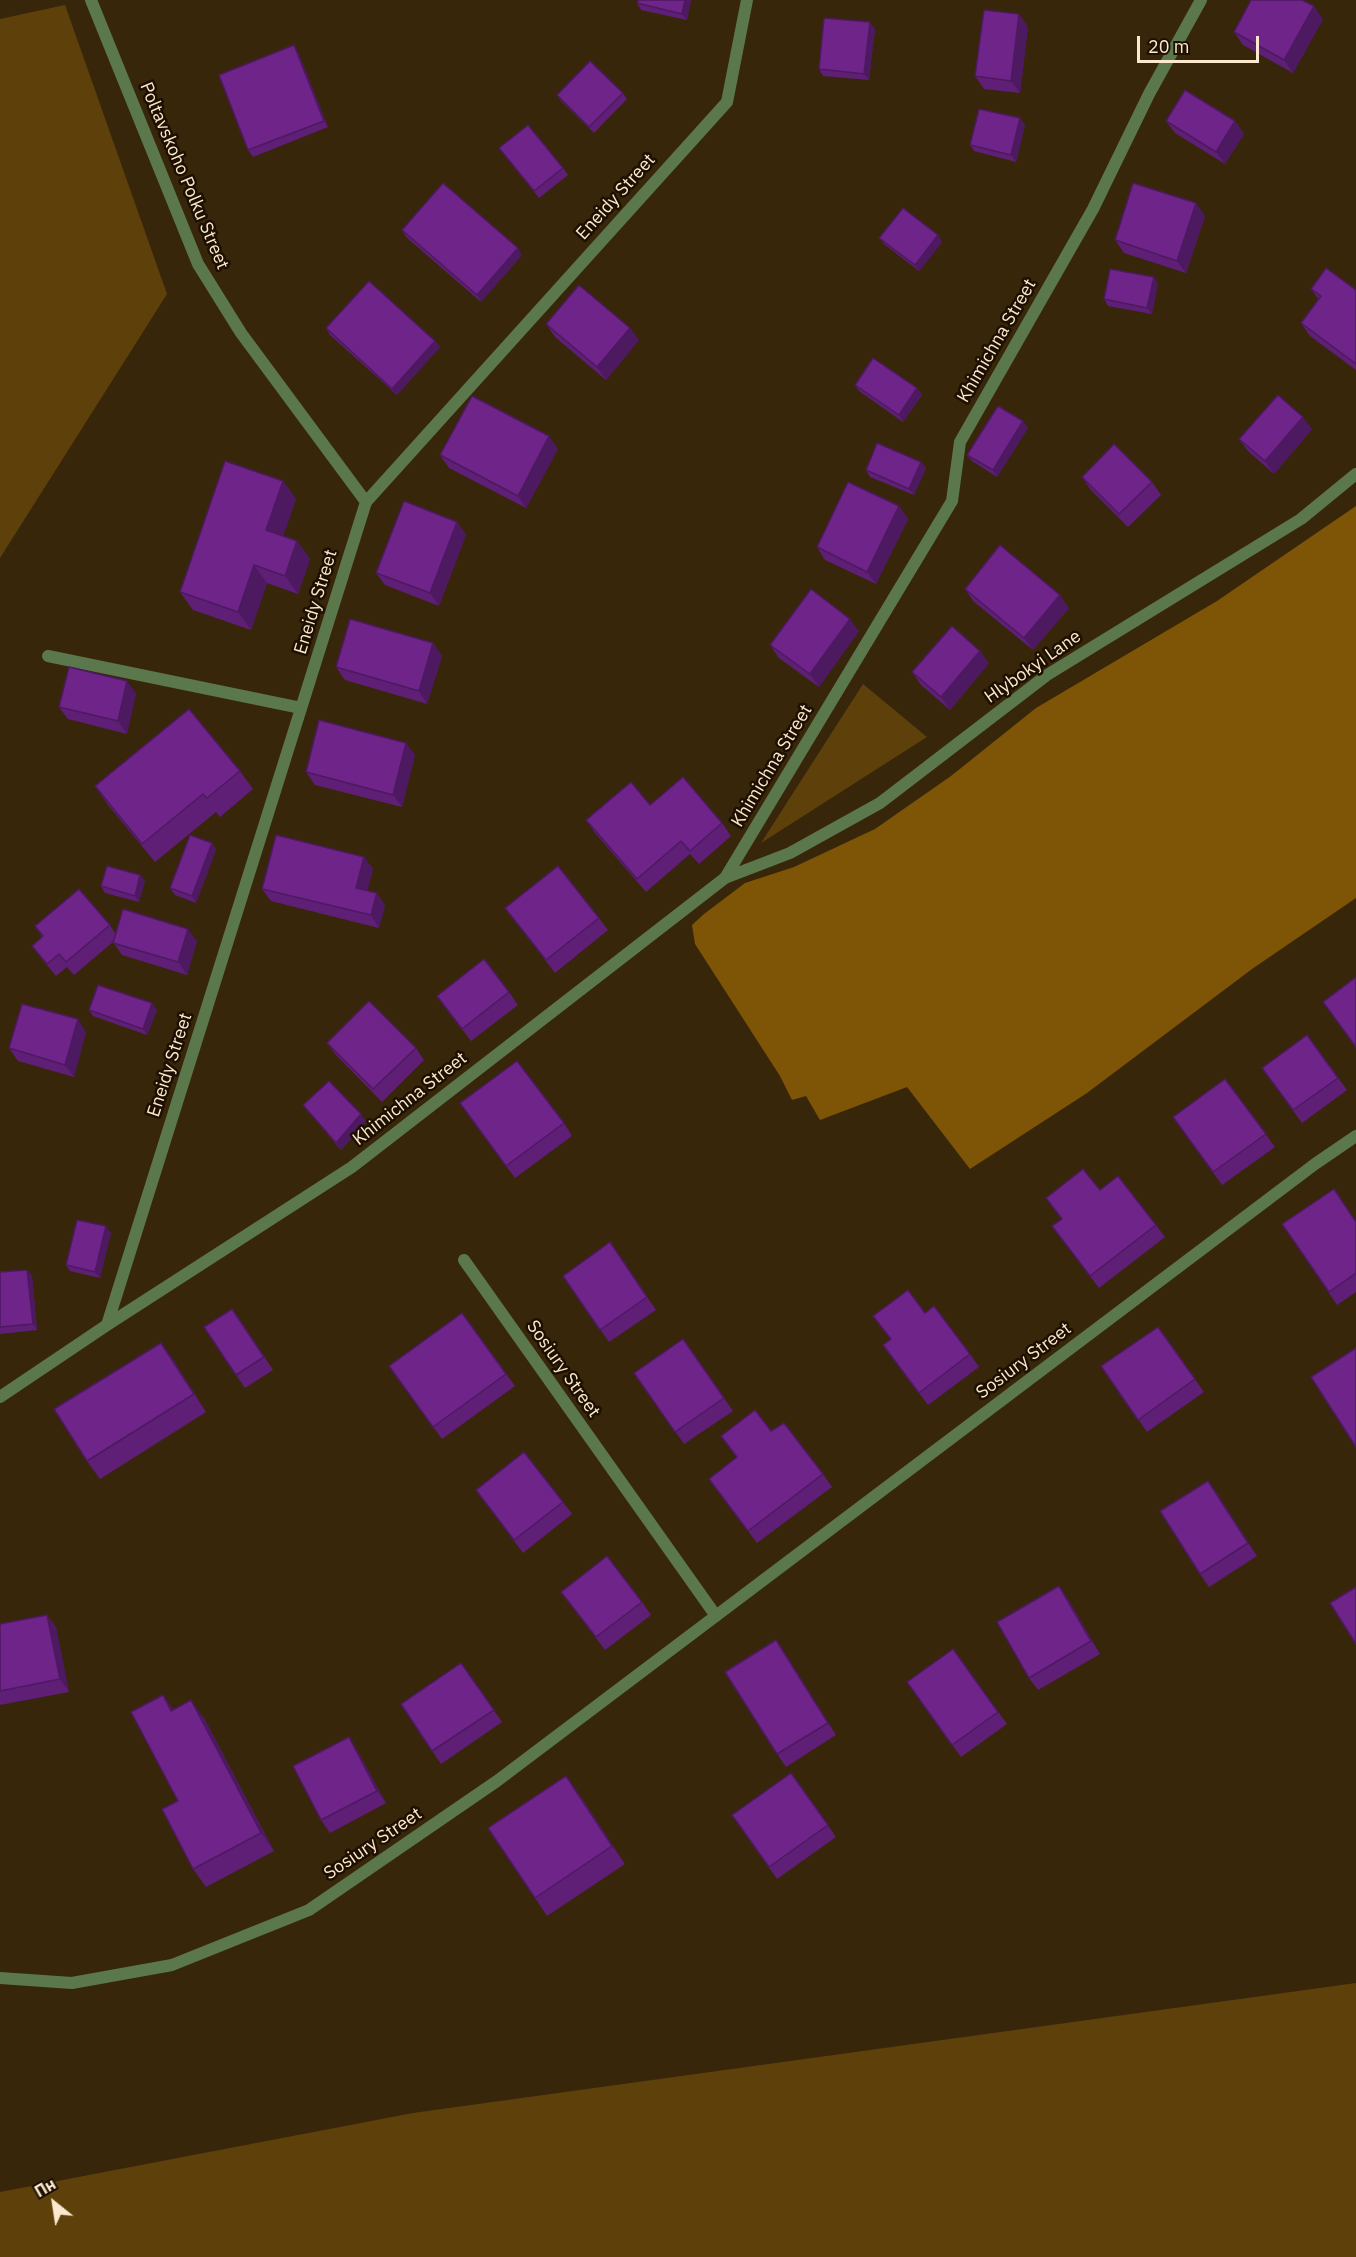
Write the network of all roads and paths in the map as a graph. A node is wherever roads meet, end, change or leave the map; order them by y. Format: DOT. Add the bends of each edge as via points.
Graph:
graph roads {
  1 [pos="91,0"];
  2 [pos="747,0"];
  3 [pos="1201,0"];
  4 [pos="1356,474"];
  5 [pos="366,502"];
  6 [pos="48,656"];
  7 [pos="301,708"];
  8 [pos="726,878"];
  9 [pos="1356,1136"];
  10 [pos="464,1260"];
  11 [pos="107,1325"];
  12 [pos="0,1397"];
  13 [pos="716,1616"];
  14 [pos="0,1978"];
  1 -- 5 [label="street, Poltavskoho Polku Street" via="198,264 240,333"];
  2 -- 5 [label="street, Eneidy Street" via="727,102"];
  3 -- 8 [label="street, Khimichna Street" via="1149,94 1094,209 960,442 952,501"];
  4 -- 8 [label="street, Hlybokyi Lane" via="1301,519 1047,675 880,803 789,854"];
  5 -- 7 [label="street, Eneidy Street"];
  6 -- 7 [label="street"];
  7 -- 11 [label="street, Eneidy Street"];
  8 -- 11 [label="street, Khimichna Street" via="351,1167"];
  9 -- 13 [label="street, Sosiury Street"];
  10 -- 13 [label="street, Sosiury Street"];
  11 -- 12 [label="street"];
  13 -- 14 [label="street, Sosiury Street" via="497,1781 309,1910 172,1965 72,1983"];
}
